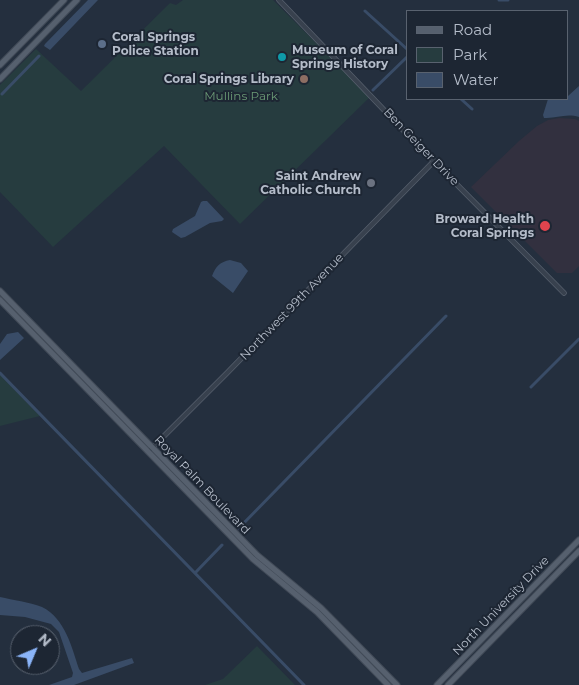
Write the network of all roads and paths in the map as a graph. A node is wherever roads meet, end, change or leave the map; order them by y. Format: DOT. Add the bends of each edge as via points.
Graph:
graph roads {
  1 [pos="64,0"];
  2 [pos="77,0"];
  3 [pos="279,0"];
  4 [pos="0,65"];
  5 [pos="0,79"];
  6 [pos="434,161"];
  7 [pos="0,291"];
  8 [pos="564,293"];
  9 [pos="0,300"];
  10 [pos="150,450"];
  11 [pos="579,540"];
  12 [pos="579,551"];
  13 [pos="534,586"];
  14 [pos="521,599"];
  15 [pos="526,604"];
  16 [pos="514,616"];
  17 [pos="366,662"];
  18 [pos="378,666"];
  19 [pos="388,685"];
  20 [pos="397,685"];
  21 [pos="437,685"];
  22 [pos="448,685"];
  1 -- 4 [label="main road"];
  2 -- 5 [label="main road"];
  3 -- 6 [label="street, Ben Geiger Drive"];
  6 -- 8 [label="street, Ben Geiger Drive"];
  6 -- 10 [label="street, Northwest 99th Avenue"];
  7 -- 10 [label="main road, Royal Palm Boulevard"];
  9 -- 10 [label="main road, Royal Palm Boulevard"];
  10 -- 17 [label="main road, Royal Palm Boulevard" via="253,559 317,612"];
  10 -- 18 [label="main road, Royal Palm Boulevard" via="257,555 321,608"];
  11 -- 13 [label="main road, North University Drive"];
  12 -- 15 [label="main road, North University Drive"];
  13 -- 14 [label="main road, North University Drive"];
  13 -- 15 [label="main road"];
  14 -- 16 [label="main road" via="522,604"];
  14 -- 21 [label="main road, North University Drive"];
  15 -- 16 [label="main road, North University Drive"];
  16 -- 22 [label="main road, North University Drive"];
  17 -- 18 [label="main road"];
  17 -- 19 [label="main road, Royal Palm Boulevard"];
  18 -- 20 [label="main road, Royal Palm Boulevard"];
}
